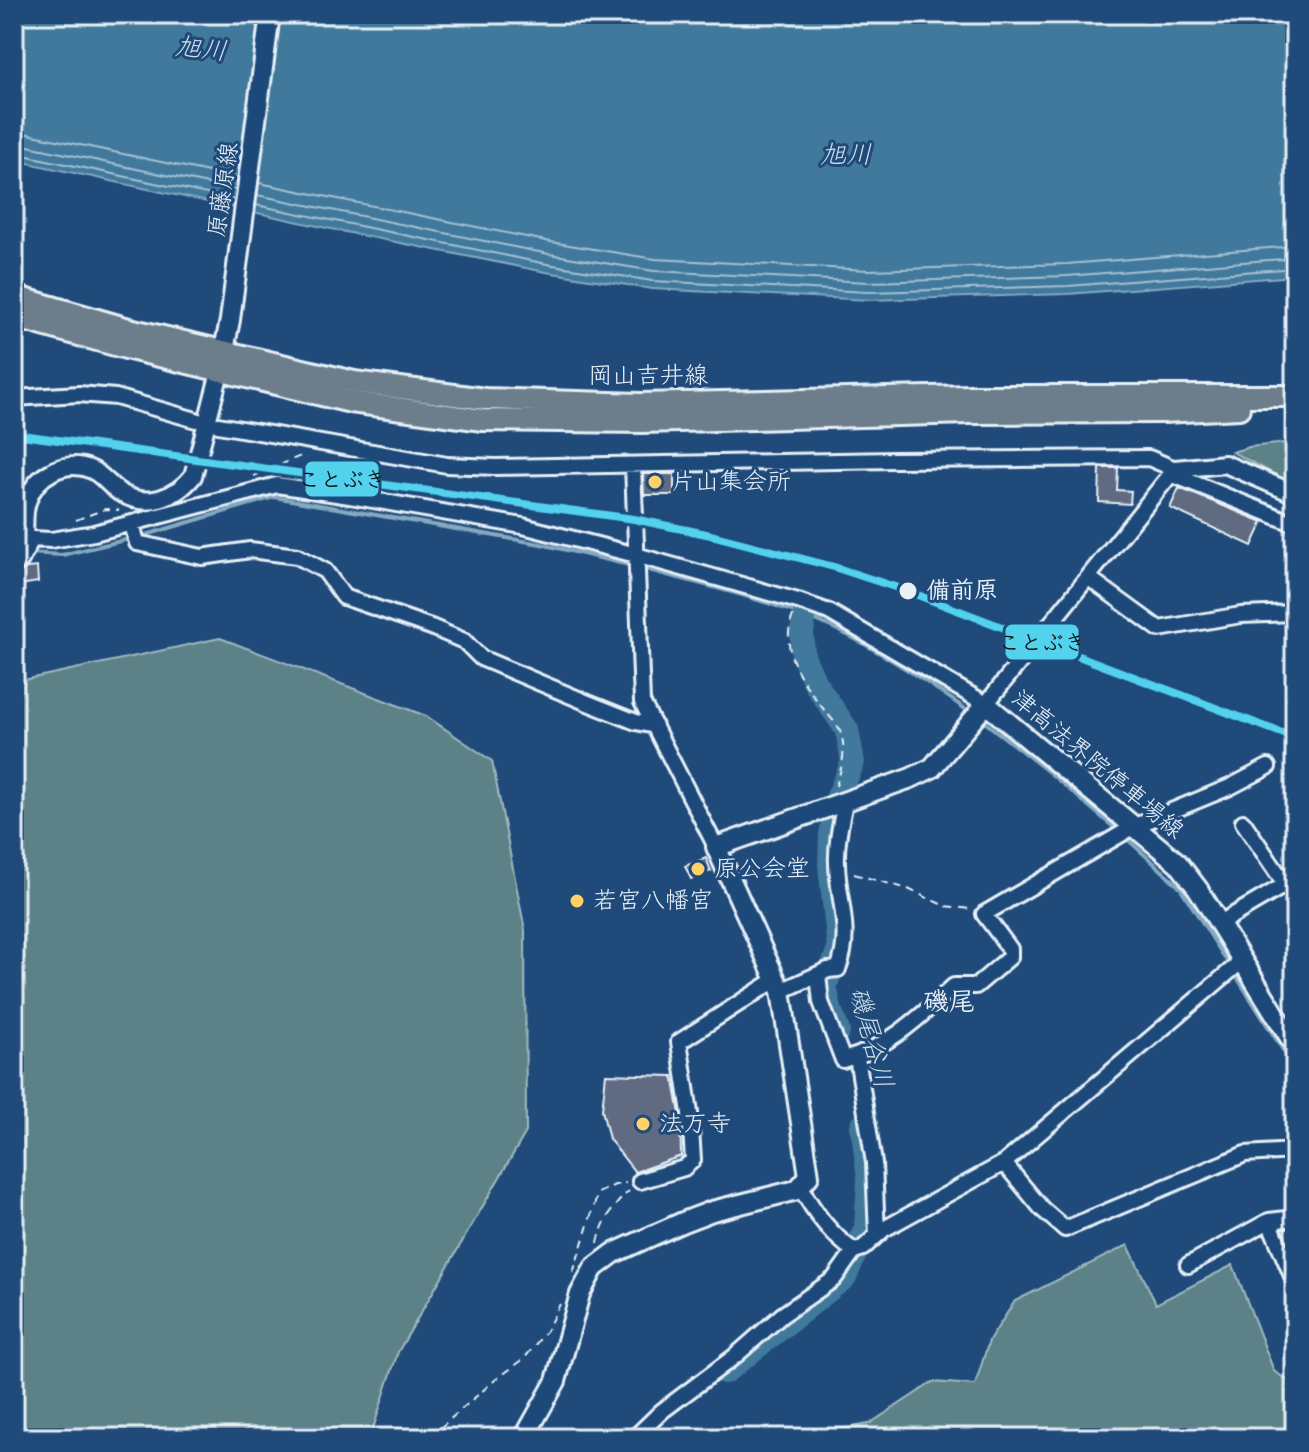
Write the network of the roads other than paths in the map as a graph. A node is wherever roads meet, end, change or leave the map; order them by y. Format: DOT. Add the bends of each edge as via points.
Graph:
graph roads {
  1 [pos="270,14"];
  2 [pos="14,296"];
  3 [pos="14,317"];
  4 [pos="222,363"];
  5 [pos="1295,396"];
  6 [pos="14,398"];
  7 [pos="1295,404"];
  8 [pos="196,420"];
  9 [pos="218,425"];
  10 [pos="633,465"];
  11 [pos="1173,472"];
  12 [pos="1295,494"];
  13 [pos="1295,524"];
  14 [pos="134,534"];
  15 [pos="25,541"];
  16 [pos="18,563"];
  17 [pos="637,563"];
  18 [pos="1089,578"];
  19 [pos="1295,613"];
  20 [pos="980,712"];
  21 [pos="655,726"];
  22 [pos="1268,767"];
  23 [pos="839,804"];
  24 [pos="1243,822"];
  25 [pos="1126,832"];
  26 [pos="716,847"];
  27 [pos="1290,881"];
  28 [pos="1220,923"];
  29 [pos="1235,965"];
  30 [pos="827,971"];
  31 [pos="778,986"];
  32 [pos="1293,1040"];
  33 [pos="852,1058"];
  34 [pos="1295,1151"];
  35 [pos="1004,1163"];
  36 [pos="640,1181"];
  37 [pos="801,1188"];
  38 [pos="1295,1218"];
  39 [pos="1269,1221"];
  40 [pos="877,1235"];
  41 [pos="858,1250"];
  42 [pos="1188,1265"];
  43 [pos="1295,1283"];
  44 [pos="525,1438"];
  45 [pos="634,1438"];
  1 -- 4 [label="main road, 原藤原線"];
  2 -- 4 [label="main road, 岡山吉井線"];
  3 -- 4 [label="main road, 岡山吉井線"];
  4 -- 5 [label="main road, 岡山吉井線" via="485,399 641,404"];
  4 -- 7 [label="main road, 岡山吉井線" via="351,402 483,420 1163,412"];
  4 -- 15 [label="street" via="193,476 184,487 155,501 129,497 88,468 53,470 30,493"];
  6 -- 8 [label="street" via="116,397"];
  9 -- 10 [label="street" via="447,465"];
  10 -- 11 [label="street" via="1149,458"];
  10 -- 17 [label="street"];
  11 -- 12 [label="street" via="1225,464"];
  11 -- 13 [label="street"];
  11 -- 18 [label="street"];
  14 -- 15 [label="street"];
  14 -- 17 [label="street" via="277,485 523,526"];
  14 -- 21 [label="street" via="202,557 250,550 297,556 325,571 344,597 431,627 464,641 481,658"];
  15 -- 16 [label="street"];
  17 -- 20 [label="street" via="829,612"];
  17 -- 21 [label="street" via="642,702"];
  18 -- 19 [label="street" via="1159,629 1241,615"];
  18 -- 20 [label="street"];
  20 -- 23 [label="main road, 津高法界院停車場線" via="932,768"];
  20 -- 25 [label="main road, 津高法界院停車場線"];
  21 -- 26 [label="street"];
  22 -- 25 [label="street"];
  23 -- 26 [label="main road, 津高法界院停車場線"];
  23 -- 30 [label="street" via="837,869 845,951 838,969"];
  24 -- 27 [label="street"];
  25 -- 28 [label="main road, 津高法界院停車場線" via="1178,863"];
  25 -- 33 [label="street" via="984,914 1010,949 1010,957 976,986 954,986 911,1025"];
  26 -- 31 [label="main road"];
  27 -- 28 [label="street"];
  28 -- 29 [label="main road, 津高法界院停車場線"];
  29 -- 32 [label="main road, 津高法界院停車場線"];
  29 -- 35 [label="street"];
  30 -- 31 [label="street"];
  30 -- 33 [label="street" via="821,1002 843,1060"];
  31 -- 36 [label="street" via="679,1042 693,1160 684,1168"];
  31 -- 37 [label="main road" via="810,1168"];
  33 -- 40 [label="street" via="871,1134"];
  34 -- 35 [label="street" via="1245,1154 1065,1229"];
  35 -- 40 [label="street"];
  37 -- 41 [label="street" via="835,1236"];
  37 -- 44 [label="main road" via="683,1222 614,1253 594,1268 580,1294 556,1381"];
  38 -- 39 [label="street"];
  39 -- 42 [label="street"];
  39 -- 43 [label="street"];
  40 -- 41 [label="street"];
  41 -- 45 [label="street" via="834,1279 782,1315"];
}
